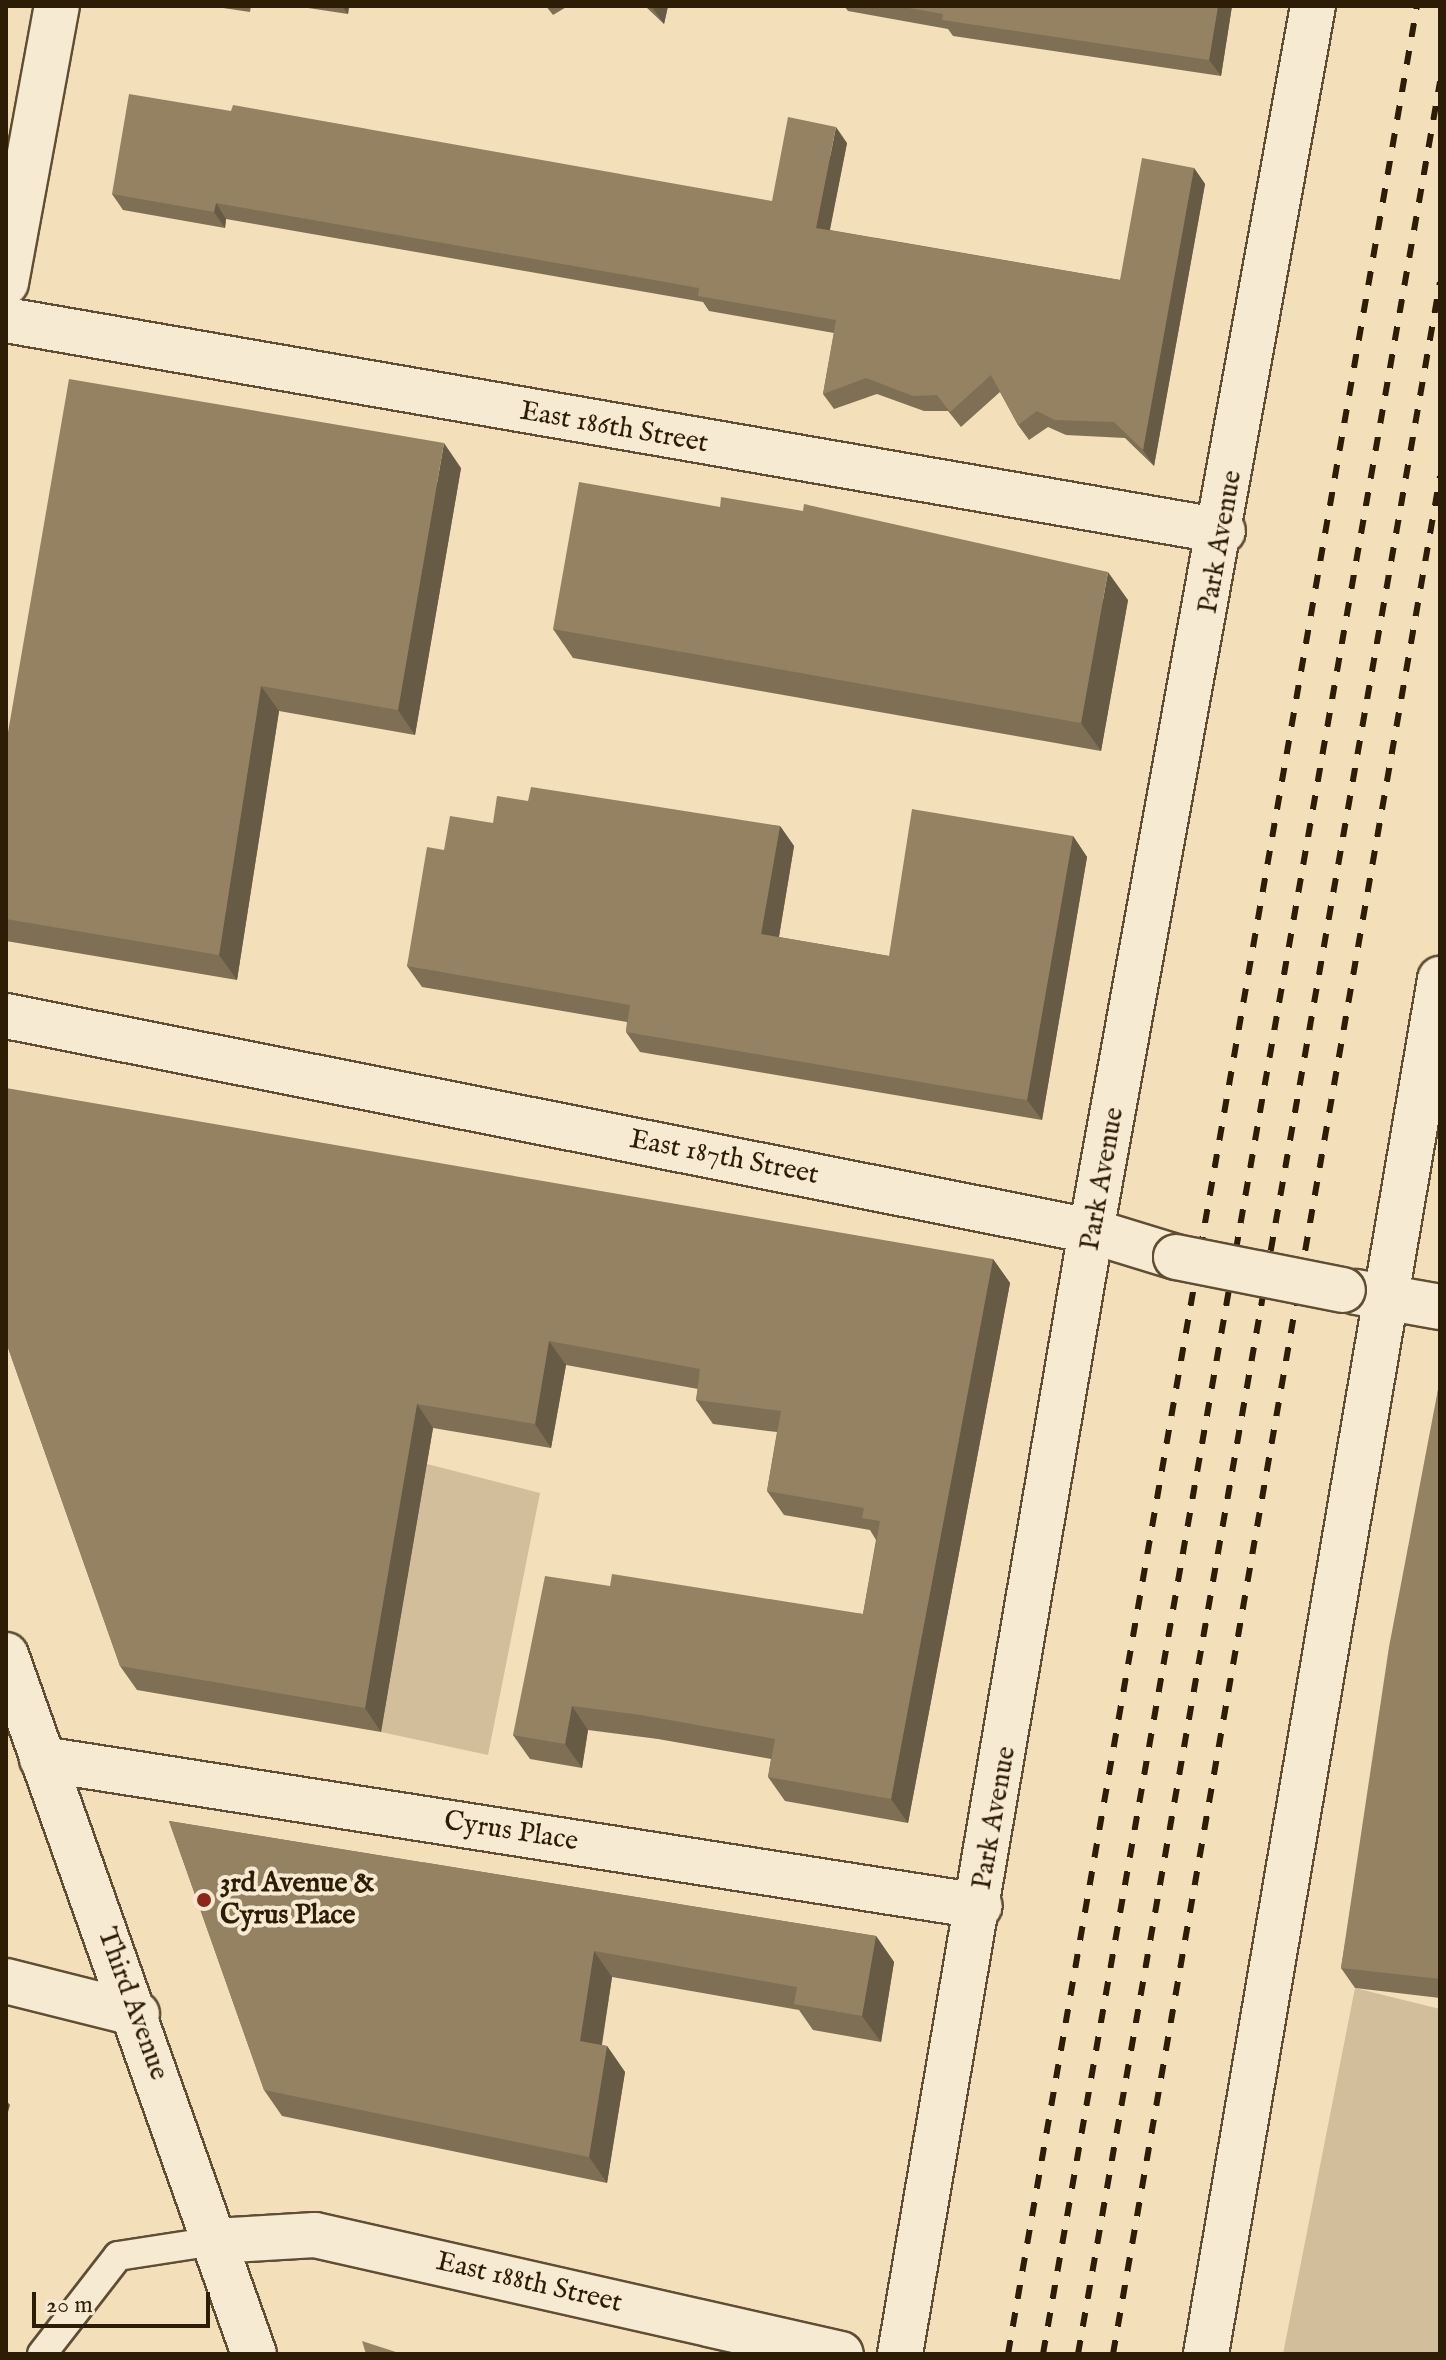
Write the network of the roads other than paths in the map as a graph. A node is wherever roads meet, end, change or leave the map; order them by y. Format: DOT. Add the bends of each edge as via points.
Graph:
graph roads {
  1 [pos="57,6"];
  2 [pos="1313,6"];
  3 [pos="6,283"];
  4 [pos="6,320"];
  5 [pos="1223,531"];
  6 [pos="1440,979"];
  7 [pos="6,1016"];
  8 [pos="1091,1231"];
  9 [pos="1364,1294"];
  10 [pos="1440,1307"];
  11 [pos="6,1655"];
  12 [pos="42,1759"];
  13 [pos="980,1906"];
  14 [pos="6,1981"];
  15 [pos="137,2014"];
  16 [pos="215,2241"];
  17 [pos="42,2354"];
  18 [pos="254,2354"];
  19 [pos="841,2354"];
  20 [pos="900,2354"];
  21 [pos="1206,2354"];
  1 -- 3 [label="street"];
  2 -- 5 [label="street, Park Avenue"];
  4 -- 5 [label="street, East 186th Street"];
  5 -- 8 [label="street, Park Avenue"];
  6 -- 9 [label="street"];
  7 -- 8 [label="street, East 187th Street"];
  8 -- 9 [label="street, East 187th Street, bridge" via="1176,1257"];
  8 -- 13 [label="street, Park Avenue"];
  9 -- 10 [label="street, East 187th Street"];
  9 -- 21 [label="street"];
  11 -- 12 [label="street, Third Avenue"];
  12 -- 13 [label="street, Cyrus Place"];
  12 -- 15 [label="street, Third Avenue"];
  13 -- 20 [label="street, Park Avenue"];
  14 -- 15 [label="street"];
  15 -- 16 [label="street, Third Avenue"];
  16 -- 17 [label="lane" via="118,2256"];
  16 -- 18 [label="street, Third Avenue"];
  16 -- 19 [label="street, East 188th Street" via="315,2235"];
}
